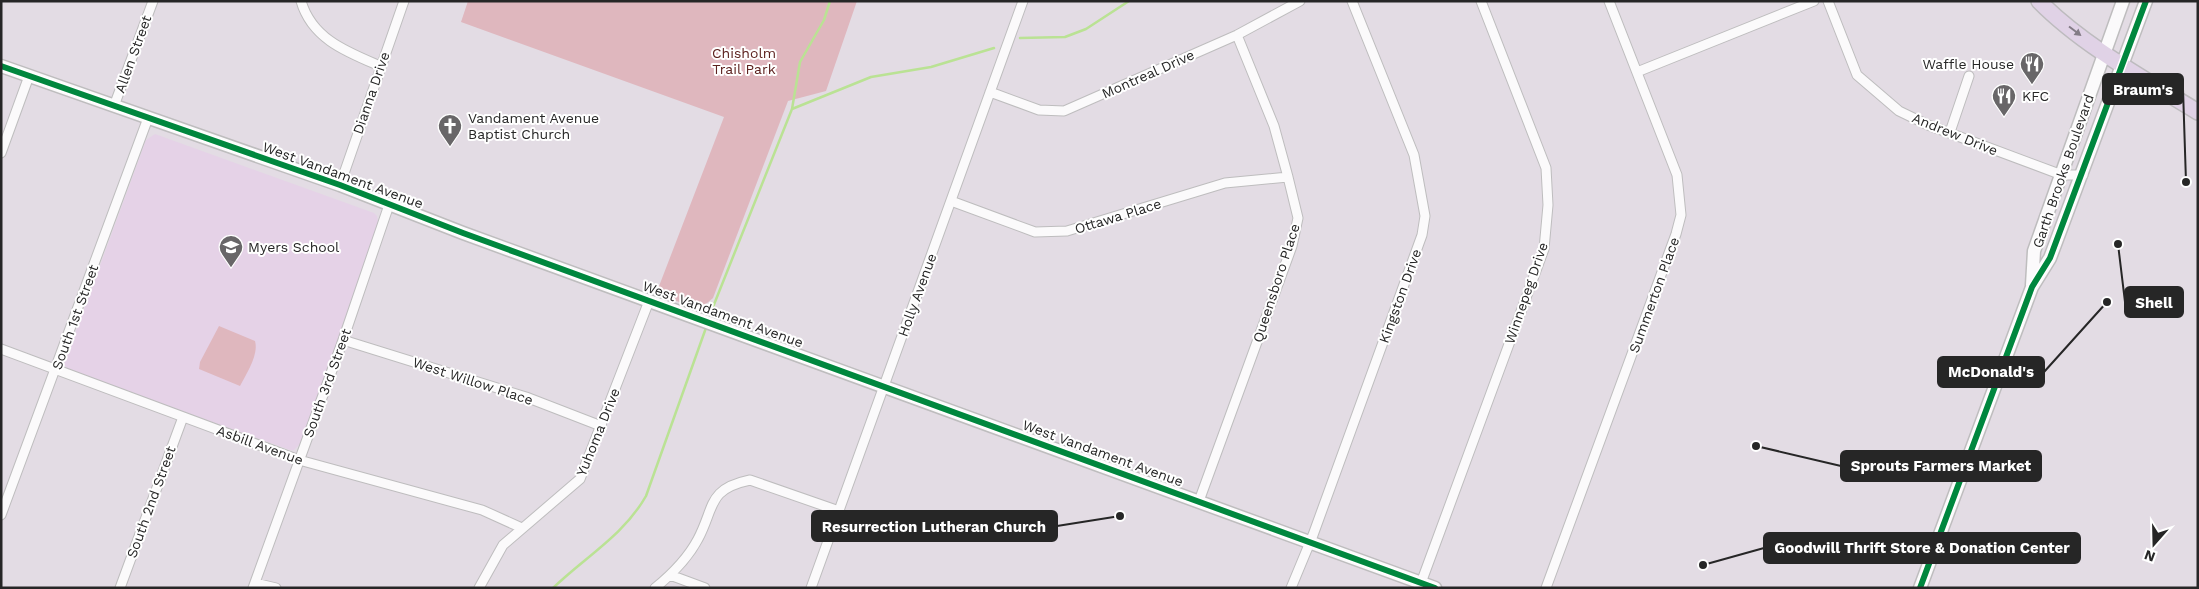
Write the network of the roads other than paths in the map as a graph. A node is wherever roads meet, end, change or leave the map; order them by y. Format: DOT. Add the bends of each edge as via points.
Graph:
graph roads {
  1 [pos="152,1"];
  2 [pos="301,1"];
  3 [pos="404,1"];
  4 [pos="1023,1"];
  5 [pos="1300,1"];
  6 [pos="1352,1"];
  7 [pos="1481,1"];
  8 [pos="1609,1"];
  9 [pos="1814,1"];
  10 [pos="1828,1"];
  11 [pos="2039,1"];
  12 [pos="2124,1"];
  13 [pos="2146,1"];
  14 [pos="1237,35"];
  15 [pos="2105,53"];
  16 [pos="1,66"];
  17 [pos="380,66"];
  18 [pos="2122,66"];
  19 [pos="1637,72"];
  20 [pos="29,76"];
  21 [pos="1969,76"];
  22 [pos="990,92"];
  23 [pos="114,106"];
  24 [pos="2198,112"];
  25 [pos="148,118"];
  26 [pos="1950,132"];
  27 [pos="1,153"];
  28 [pos="2062,175"];
  29 [pos="2083,175"];
  30 [pos="1288,177"];
  31 [pos="340,185"];
  32 [pos="951,201"];
  33 [pos="389,205"];
  34 [pos="2032,287"];
  35 [pos="649,301"];
  36 [pos="343,340"];
  37 [pos="1,349"];
  38 [pos="55,369"];
  39 [pos="884,385"];
  40 [pos="183,416"];
  41 [pos="601,426"];
  42 [pos="299,460"];
  43 [pos="1199,501"];
  44 [pos="838,511"];
  45 [pos="1,516"];
  46 [pos="522,528"];
  47 [pos="1308,543"];
  48 [pos="670,575"];
  49 [pos="1421,583"];
  50 [pos="254,585"];
  51 [pos="120,588"];
  52 [pos="276,588"];
  53 [pos="479,588"];
  54 [pos="655,588"];
  55 [pos="705,588"];
  56 [pos="811,588"];
  57 [pos="1292,588"];
  58 [pos="1435,588"];
  59 [pos="1546,588"];
  60 [pos="1920,588"];
  1 -- 23 [label="street, Allen Street"];
  2 -- 17 [label="street" via="316,30 342,50"];
  3 -- 17 [label="street, Dianna Drive"];
  4 -- 22 [label="street, Holly Avenue"];
  5 -- 14 [label="street, Montreal Drive"];
  6 -- 47 [label="street, Kingston Drive" via="1414,155 1425,216 1422,235"];
  7 -- 49 [label="street, Winnepeg Drive" via="1546,168 1548,205 1544,249"];
  8 -- 19 [label="street, Summerton Place"];
  9 -- 19 [label="street"];
  10 -- 26 [label="street, Andrew Drive" via="1857,75 1899,111"];
  11 -- 15 [label="highway, one-way"];
  12 -- 15 [label="street, Garth Brooks Boulevard"];
  13 -- 18 [label="street, Garth Brooks Boulevard"];
  14 -- 22 [label="street, Montreal Drive" via="1064,111 1039,110"];
  14 -- 30 [label="street, Queensboro Place" via="1274,126"];
  15 -- 18 [label="highway"];
  15 -- 28 [label="street, Garth Brooks Boulevard"];
  16 -- 20 [label="street, West Vandament Avenue"];
  17 -- 31 [label="street, Dianna Drive"];
  18 -- 24 [label="highway"];
  18 -- 29 [label="street, Garth Brooks Boulevard"];
  19 -- 59 [label="street, Summerton Place" via="1677,175 1681,215"];
  20 -- 23 [label="street, West Vandament Avenue"];
  20 -- 27 [label="street"];
  21 -- 26 [label="street"];
  22 -- 32 [label="street, Holly Avenue"];
  23 -- 25 [label="street, West Vandament Avenue"];
  25 -- 31 [label="street, West Vandament Avenue"];
  25 -- 38 [label="street, South 1st Street"];
  26 -- 28 [label="street, Andrew Drive"];
  28 -- 29 [label="street, Andrew Drive"];
  28 -- 34 [label="street, Garth Brooks Boulevard" via="2034,251"];
  29 -- 34 [label="street, Garth Brooks Boulevard" via="2050,258"];
  30 -- 32 [label="street, Ottawa Place" via="1225,184 1052,233 1035,232"];
  30 -- 43 [label="street, Queensboro Place" via="1298,218 1292,246"];
  31 -- 33 [label="street, West Vandament Avenue"];
  32 -- 39 [label="street, Holly Avenue"];
  33 -- 35 [label="street, West Vandament Avenue"];
  33 -- 36 [label="street, South 3rd Street"];
  34 -- 60 [label="street, Garth Brooks Boulevard"];
  35 -- 39 [label="street, West Vandament Avenue"];
  35 -- 41 [label="street, Yuhoma Drive"];
  36 -- 41 [label="street, West Willow Place" via="526,397"];
  36 -- 42 [label="street, South 3rd Street"];
  37 -- 38 [label="street, Asbill Avenue"];
  38 -- 40 [label="street, Asbill Avenue"];
  38 -- 45 [label="street, South 1st Street"];
  39 -- 43 [label="street, West Vandament Avenue"];
  39 -- 44 [label="street, Holly Avenue"];
  40 -- 42 [label="street, Asbill Avenue"];
  40 -- 51 [label="street, South 2nd Street"];
  41 -- 46 [label="street, Yuhoma Drive" via="580,479"];
  42 -- 46 [label="street, Asbill Avenue" via="482,510"];
  42 -- 50 [label="street, South 3rd Street"];
  43 -- 47 [label="street, West Vandament Avenue"];
  44 -- 48 [label="street" via="750,480 737,483 724,489 714,500 698,540"];
  44 -- 56 [label="street, Holly Avenue"];
  46 -- 53 [label="street, Yuhoma Drive" via="503,544"];
  47 -- 49 [label="street, West Vandament Avenue"];
  47 -- 57 [label="street, Kingston Drive"];
  48 -- 54 [label="street"];
  48 -- 55 [label="street"];
  49 -- 58 [label="street, West Vandament Avenue"];
  50 -- 52 [label="street"];
}
